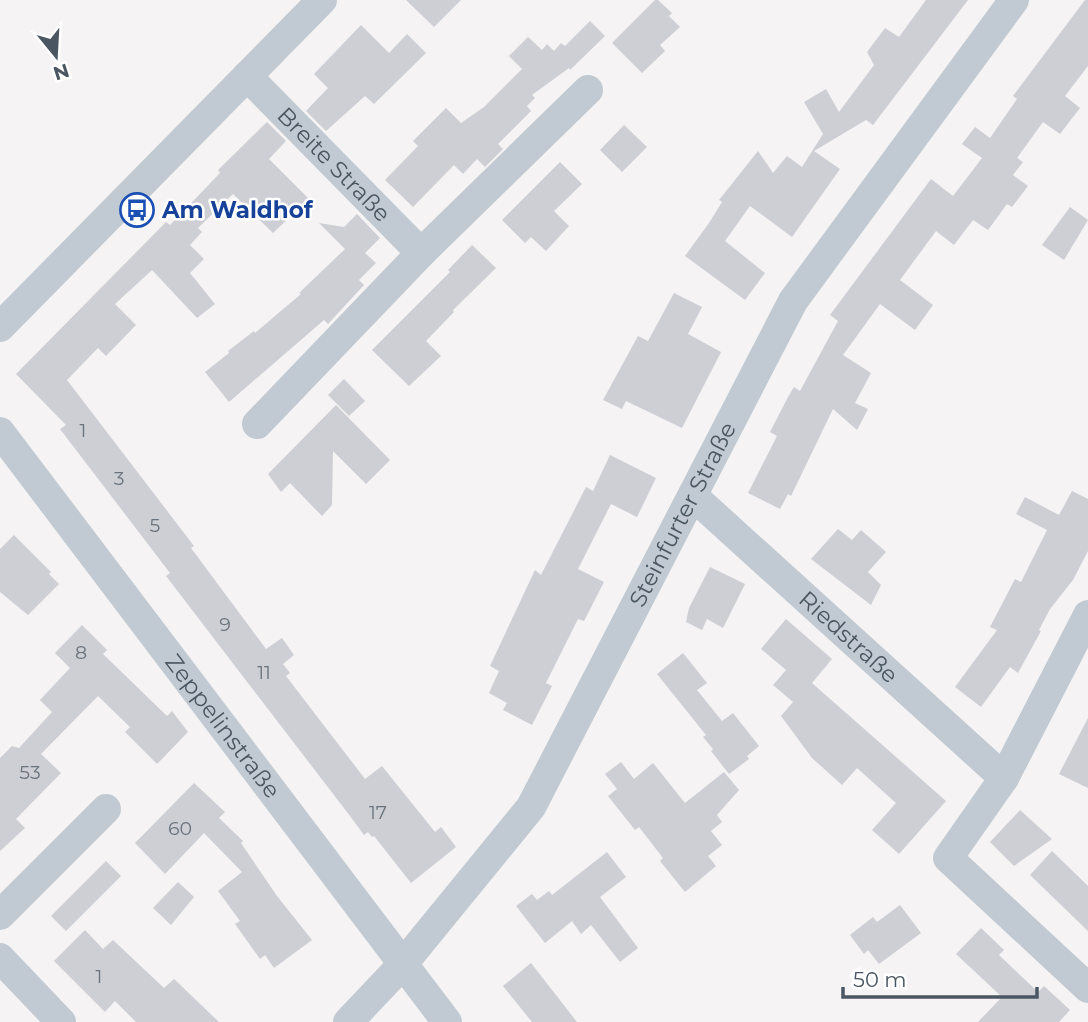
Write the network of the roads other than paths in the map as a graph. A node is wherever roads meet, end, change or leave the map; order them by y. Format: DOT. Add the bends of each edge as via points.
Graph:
graph roads {
  1 [pos="322,0"];
  2 [pos="1014,0"];
  3 [pos="247,76"];
  4 [pos="588,90"];
  5 [pos="421,253"];
  6 [pos="0,327"];
  7 [pos="257,424"];
  8 [pos="0,432"];
  9 [pos="693,496"];
  10 [pos="1088,615"];
  11 [pos="1004,778"];
  12 [pos="106,809"];
  13 [pos="0,915"];
  14 [pos="0,958"];
  15 [pos="402,965"];
  16 [pos="1088,988"];
  17 [pos="61,1022"];
  18 [pos="348,1022"];
  19 [pos="447,1022"];
  1 -- 3 [label="street"];
  2 -- 9 [label="street, Steinfurter Straße" via="793,301"];
  3 -- 5 [label="street, Breite Straße"];
  3 -- 6 [label="street"];
  4 -- 5 [label="street"];
  5 -- 7 [label="street"];
  8 -- 15 [label="street, Zeppelinstraße"];
  9 -- 11 [label="street, Riedstraße"];
  9 -- 15 [label="street, Steinfurter Straße" via="531,807"];
  10 -- 11 [label="street"];
  11 -- 16 [label="street" via="948,858"];
  12 -- 13 [label="street"];
  14 -- 17 [label="street"];
  15 -- 18 [label="street, Steinfurter Straße"];
  15 -- 19 [label="street, Zeppelinstraße"];
}
